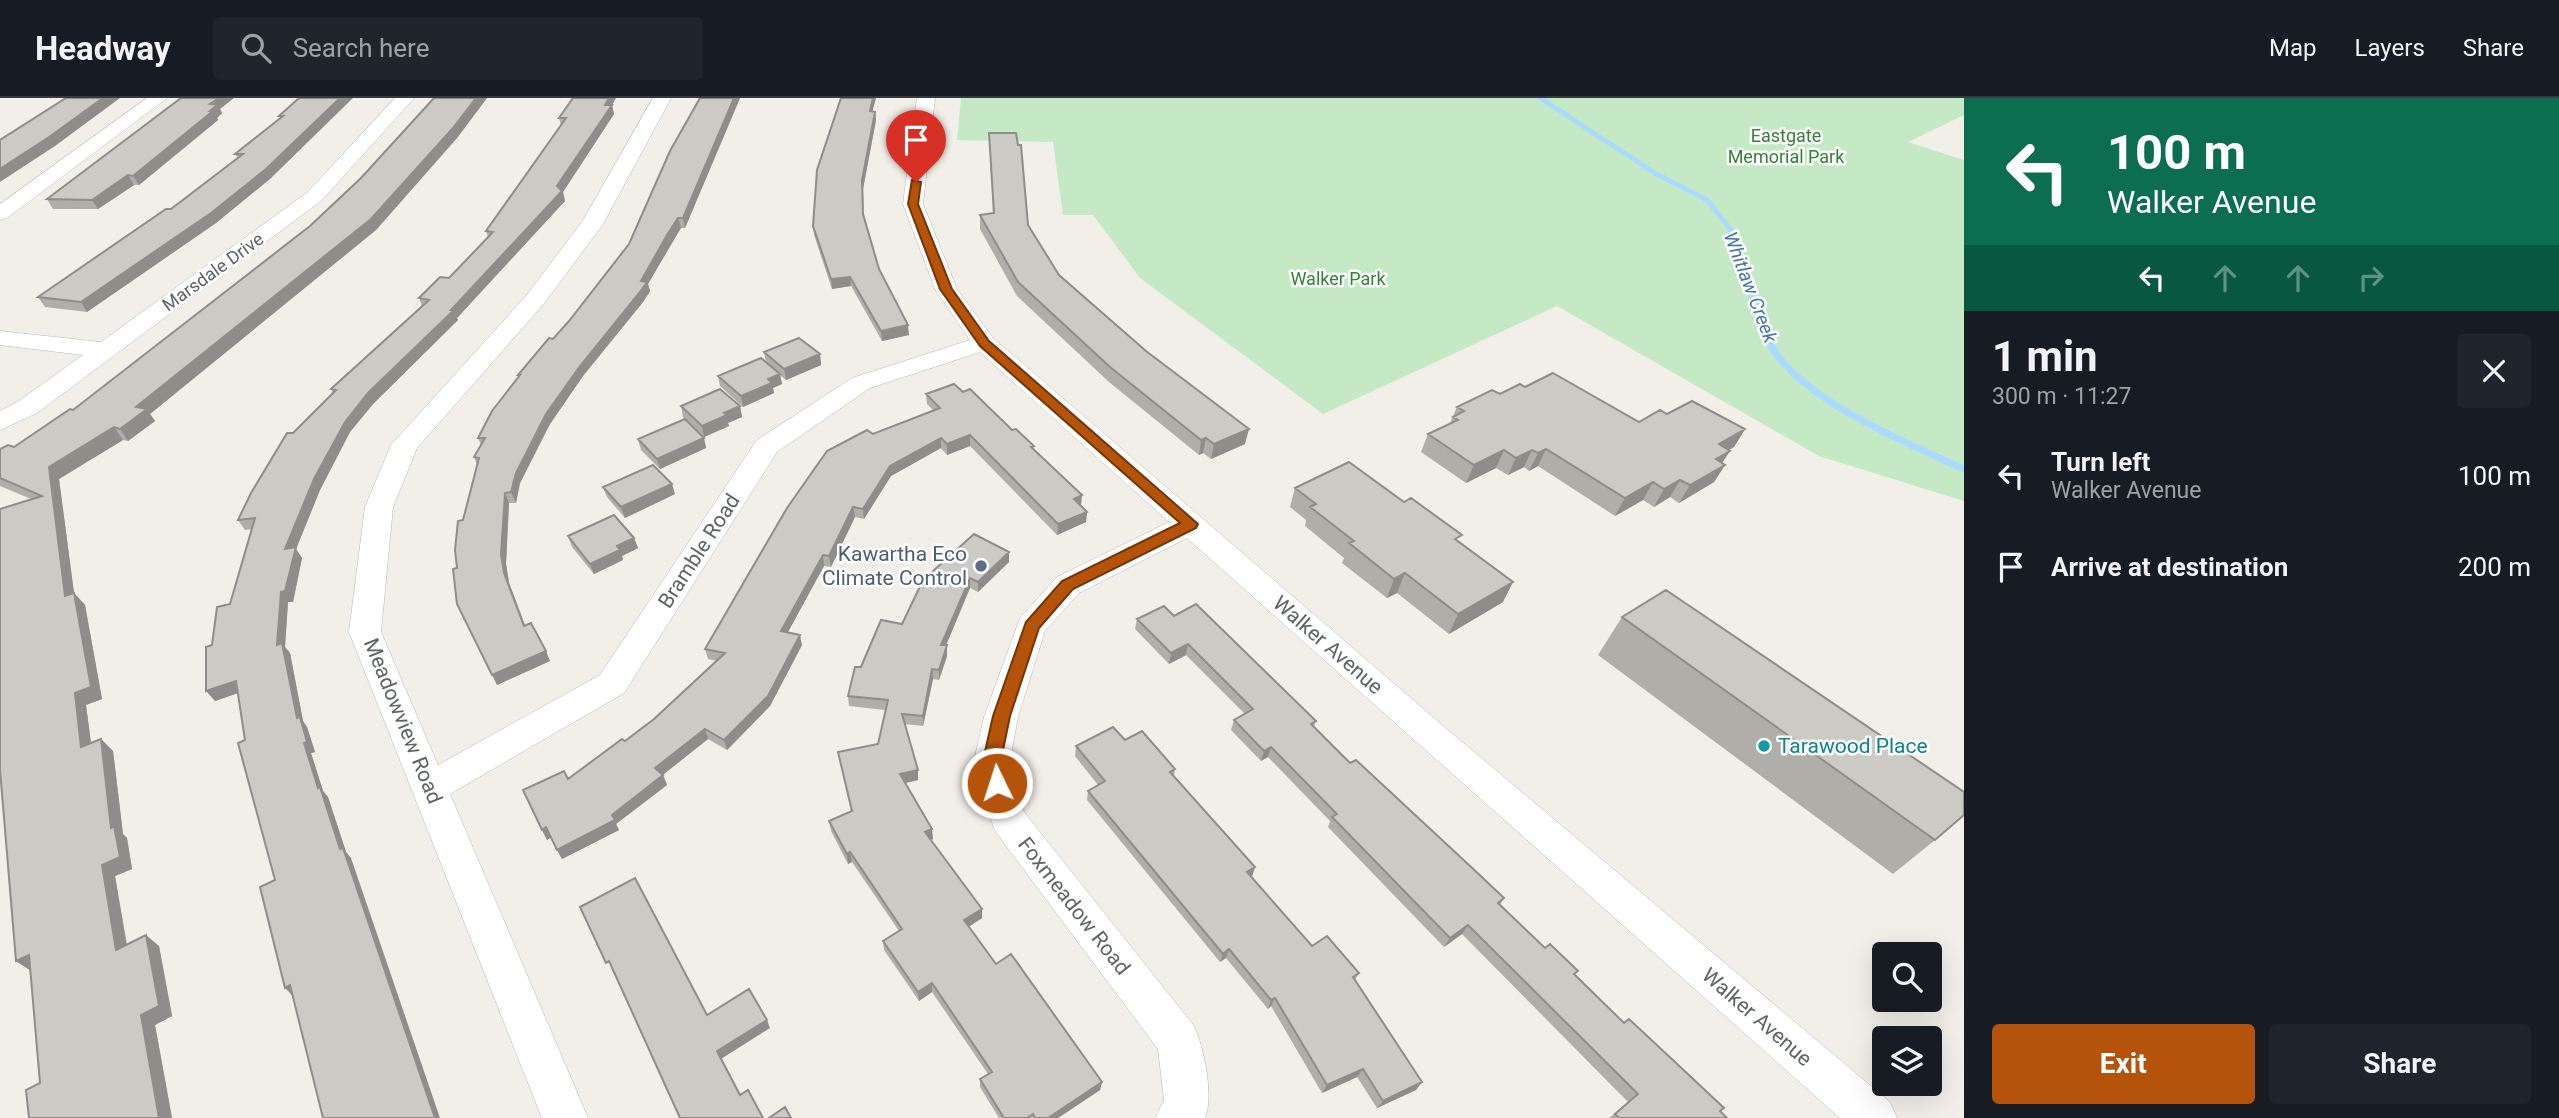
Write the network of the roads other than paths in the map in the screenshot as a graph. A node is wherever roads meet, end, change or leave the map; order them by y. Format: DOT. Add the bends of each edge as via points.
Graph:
graph roads {
  1 [pos="158,98"];
  2 [pos="405,98"];
  3 [pos="662,98"];
  4 [pos="926,98"];
  5 [pos="0,214"];
  6 [pos="0,338"];
  7 [pos="984,343"];
  8 [pos="106,350"];
  9 [pos="0,422"];
  10 [pos="1190,524"];
  11 [pos="431,787"];
  12 [pos="565,1118"];
  13 [pos="1178,1118"];
  14 [pos="1874,1118"];
  1 -- 5 [label="street"];
  2 -- 8 [label="street, Marsdale Drive" via="315,196"];
  3 -- 11 [label="street, Meadowview Road" via="592,224 534,301 405,445 379,507 365,632"];
  4 -- 7 [label="street, Walker Avenue" via="913,204 946,289"];
  6 -- 8 [label="street"];
  7 -- 10 [label="street, Walker Avenue"];
  7 -- 11 [label="street, Bramble Road" via="861,383 767,446 612,684"];
  8 -- 9 [label="street, Marsdale Drive"];
  10 -- 13 [label="street, Foxmeadow Road" via="1068,585 1031,626 991,765 1008,820 1179,1041 1187,1106"];
  10 -- 14 [label="street, Walker Avenue"];
  11 -- 12 [label="street, Meadowview Road"];
}
